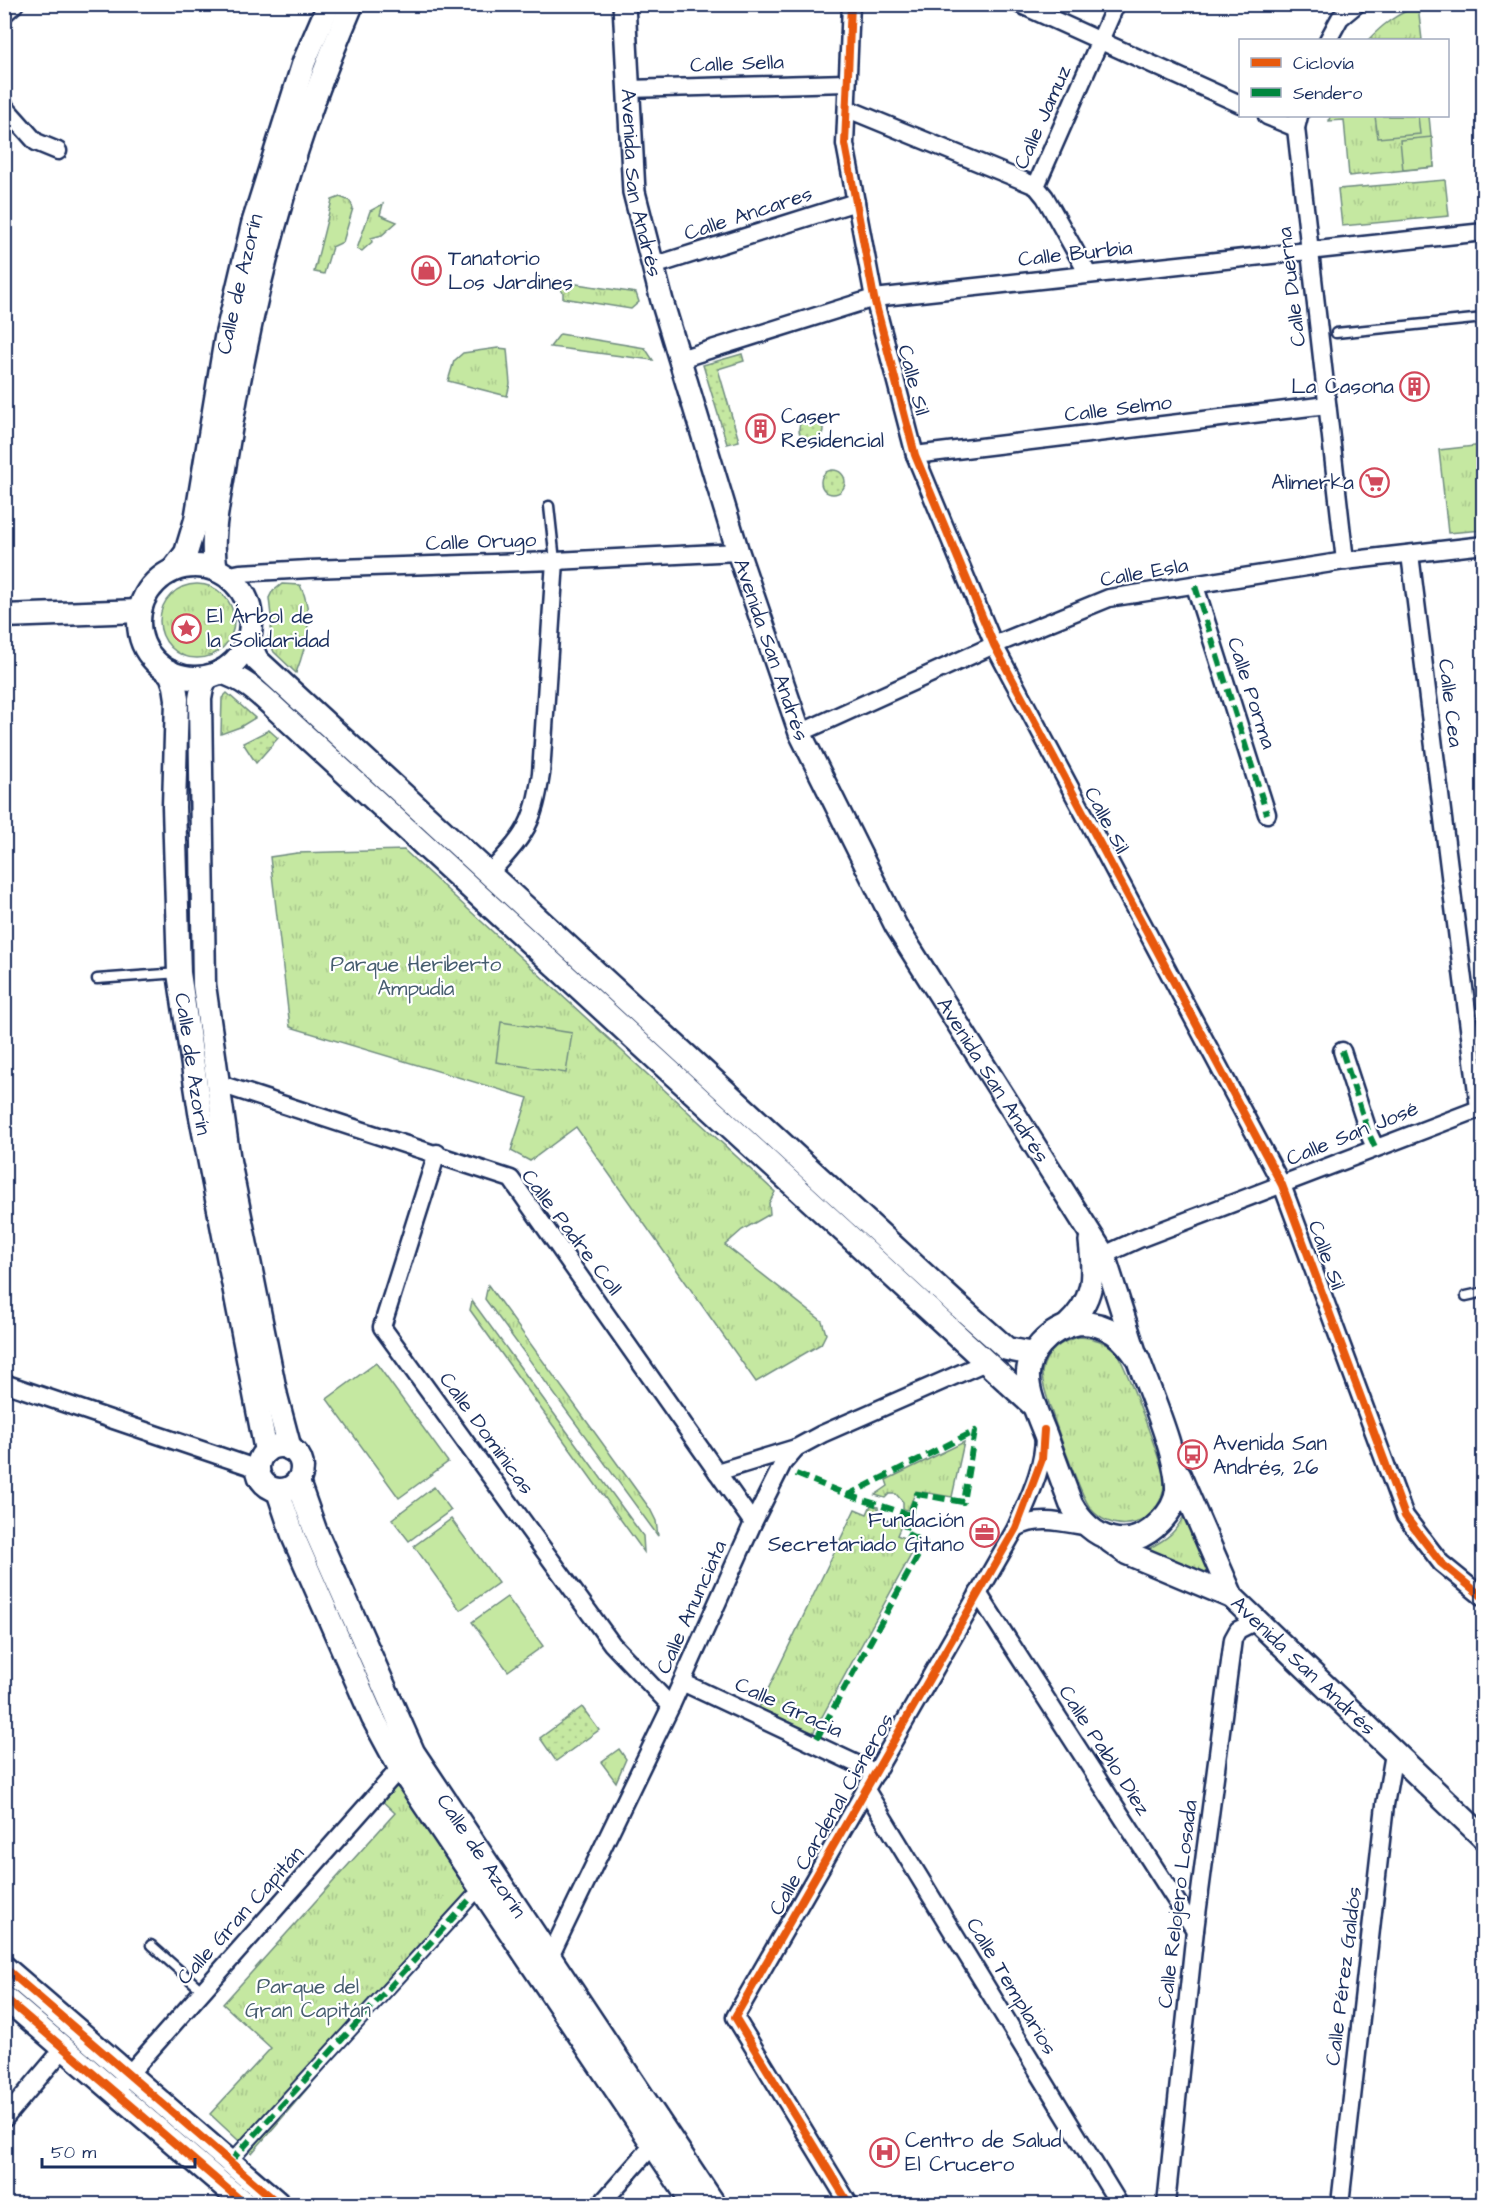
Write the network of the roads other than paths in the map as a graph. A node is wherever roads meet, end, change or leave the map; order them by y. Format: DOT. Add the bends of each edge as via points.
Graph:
graph roads {
  1 [pos="15,4"];
  2 [pos="329,4"];
  3 [pos="352,4"];
  4 [pos="624,4"];
  5 [pos="851,4"];
  6 [pos="1019,4"];
  7 [pos="1116,4"];
  8 [pos="1357,4"];
  9 [pos="4,14"];
  10 [pos="1329,39"];
  11 [pos="1100,40"];
  12 [pos="847,83"];
  13 [pos="628,89"];
  14 [pos="1239,104"];
  15 [pos="4,106"];
  16 [pos="848,109"];
  17 [pos="1272,117"];
  18 [pos="1298,122"];
  19 [pos="58,151"];
  20 [pos="1036,186"];
  21 [pos="856,202"];
  22 [pos="1484,232"];
  23 [pos="1309,251"];
  24 [pos="653,266"];
  25 [pos="1088,274"];
  26 [pos="874,298"];
  27 [pos="1484,318"];
  28 [pos="1336,333"];
  29 [pos="680,359"];
  30 [pos="1327,405"];
  31 [pos="915,455"];
  32 [pos="549,506"];
  33 [pos="1484,545"];
  34 [pos="738,552"];
  35 [pos="1410,554"];
  36 [pos="555,561"];
  37 [pos="1345,561"];
  38 [pos="173,570"];
  39 [pos="221,573"];
  40 [pos="1195,586"];
  41 [pos="140,611"];
  42 [pos="4,616"];
  43 [pos="248,641"];
  44 [pos="993,645"];
  45 [pos="170,672"];
  46 [pos="214,674"];
  47 [pos="800,733"];
  48 [pos="1267,814"];
  49 [pos="489,874"];
  50 [pos="179,973"];
  51 [pos="97,979"];
  52 [pos="1342,1051"];
  53 [pos="217,1083"];
  54 [pos="1481,1108"];
  55 [pos="1375,1147"];
  56 [pos="437,1153"];
  57 [pos="1282,1185"];
  58 [pos="1089,1231"];
  59 [pos="1104,1255"];
  60 [pos="1484,1292"];
  61 [pos="1466,1296"];
  62 [pos="1066,1326"];
  63 [pos="1033,1354"];
  64 [pos="1138,1359"];
  65 [pos="986,1362"];
  66 [pos="4,1383"];
  67 [pos="1035,1407"];
  68 [pos="1044,1430"];
  69 [pos="796,1448"];
  70 [pos="290,1449"];
  71 [pos="1173,1459"];
  72 [pos="262,1460"];
  73 [pos="717,1472"];
  74 [pos="288,1486"];
  75 [pos="753,1523"];
  76 [pos="1016,1528"];
  77 [pos="1095,1531"];
  78 [pos="978,1593"];
  79 [pos="1232,1597"];
  80 [pos="1484,1598"];
  81 [pos="1256,1621"];
  82 [pos="682,1682"];
  83 [pos="671,1706"];
  84 [pos="1394,1754"];
  85 [pos="400,1768"];
  86 [pos="876,1773"];
  87 [pos="866,1790"];
  88 [pos="1484,1838"];
  89 [pos="472,1897"];
  90 [pos="1195,1930"];
  91 [pos="151,1945"];
  92 [pos="541,1962"];
  93 [pos="4,1967"];
  94 [pos="196,1985"];
  95 [pos="4,1997"];
  96 [pos="64,2048"];
  97 [pos="129,2074"];
  98 [pos="114,2092"];
  99 [pos="4,2119"];
  100 [pos="659,2137"];
  101 [pos="230,2162"];
  102 [pos="244,2205"];
  103 [pos="279,2205"];
  104 [pos="601,2205"];
  105 [pos="693,2205"];
  106 [pos="714,2205"];
  107 [pos="849,2205"];
  108 [pos="1119,2205"];
  109 [pos="1166,2205"];
  110 [pos="1340,2205"];
  1 -- 9 [label="street"];
  2 -- 38 [label="main road, Calle de Azorín" via="304,62 253,224 226,338 196,520 186,553"];
  3 -- 39 [label="main road, Calle de Azorín" via="284,191 258,294 218,512 214,545"];
  4 -- 13 [label="street, Avenida San Andrés"];
  5 -- 12 [label="street, Calle Sil"];
  6 -- 11 [label="street"];
  7 -- 11 [label="street, Calle Jamuz"];
  8 -- 10 [label="street" via="1340,18"];
  11 -- 14 [label="street"];
  11 -- 20 [label="street, Calle Jamuz"];
  12 -- 13 [label="street, Calle Sella"];
  12 -- 16 [label="street, Calle Sil"];
  13 -- 24 [label="street, Avenida San Andrés" via="634,192"];
  15 -- 19 [label="street" via="36,142"];
  16 -- 20 [label="street"];
  16 -- 21 [label="street, Calle Sil" via="845,144"];
  17 -- 18 [label="street"];
  18 -- 23 [label="street, Calle Duerna"];
  20 -- 25 [label="street, Calle Jamuz"];
  21 -- 24 [label="street, Calle Ancares"];
  21 -- 26 [label="street, Calle Sil"];
  22 -- 23 [label="street, Calle Burbia"];
  23 -- 25 [label="street, Calle Burbia"];
  23 -- 30 [label="street, Calle Duerna"];
  24 -- 29 [label="street, Avenida San Andrés"];
  25 -- 26 [label="street, Calle Burbia"];
  26 -- 29 [label="street, Calle Burbia"];
  26 -- 31 [label="street, Calle Sil"];
  27 -- 28 [label="lane"];
  29 -- 34 [label="street, Avenida San Andrés"];
  30 -- 31 [label="street, Calle Selmo"];
  30 -- 37 [label="street, Calle Duerna"];
  31 -- 44 [label="street, Calle Sil"];
  32 -- 36 [label="lane"];
  33 -- 35 [label="street, Calle Esla"];
  34 -- 36 [label="street, Calle Orugo"];
  34 -- 47 [label="street, Avenida San Andrés"];
  35 -- 37 [label="street, Calle Esla"];
  35 -- 54 [label="street, Calle Cea"];
  36 -- 39 [label="street, Calle Orugo"];
  36 -- 49 [label="street" via="537,797 523,834"];
  37 -- 40 [label="street, Calle Esla"];
  38 -- 39 [label="main road" via="202,567"];
  38 -- 41 [label="main road" via="152,586"];
  39 -- 43 [label="main road" via="245,598 250,612"];
  40 -- 44 [label="street, Calle Esla" via="1109,598"];
  40 -- 48 [label="street, Calle Porma"];
  41 -- 42 [label="main road"];
  41 -- 45 [label="main road" via="139,626 148,653"];
  43 -- 46 [label="main road" via="232,664"];
  43 -- 49 [label="main road" via="257,660"];
  44 -- 47 [label="street, Calle Esla"];
  44 -- 57 [label="street, Calle Sil"];
  45 -- 46 [label="main road" via="195,678"];
  45 -- 50 [label="main road, Calle de Azorín" via="177,699 174,807"];
  46 -- 53 [label="main road, Calle de Azorín" via="202,688 200,699 204,985"];
  46 -- 65 [label="main road" via="244,682 276,709"];
  47 -- 58 [label="street, Avenida San Andrés" via="896,926"];
  49 -- 63 [label="main road" via="974,1321 1007,1349"];
  50 -- 51 [label="lane"];
  50 -- 72 [label="main road, Calle de Azorín"];
  52 -- 55 [label="street"];
  53 -- 56 [label="street, Calle Padre Coll"];
  53 -- 70 [label="main road, Calle de Azorín" via="229,1161"];
  54 -- 55 [label="street, Calle San José"];
  55 -- 57 [label="street, Calle San José"];
  56 -- 73 [label="street, Calle Padre Coll" via="511,1179"];
  56 -- 83 [label="street, Calle Dominicas" via="382,1327 612,1644"];
  57 -- 59 [label="street, Calle San José"];
  57 -- 80 [label="street, Calle Sil" via="1405,1516 1441,1563"];
  58 -- 59 [label="street, Avenida San Andrés"];
  58 -- 62 [label="street, Avenida San Andrés" via="1093,1271 1089,1293 1083,1309"];
  59 -- 64 [label="street, Avenida San Andrés"];
  60 -- 61 [label="lane"];
  62 -- 63 [label="main road" via="1041,1342"];
  62 -- 64 [label="main road" via="1094,1323 1107,1328"];
  63 -- 67 [label="main road" via="1028,1384"];
  64 -- 71 [label="main road"];
  65 -- 67 [label="main road"];
  65 -- 69 [label="street, Calle Anunciata"];
  66 -- 72 [label="street"];
  67 -- 68 [label="main road"];
  68 -- 76 [label="street, Calle Cardenal Cisneros" via="1042,1460"];
  68 -- 77 [label="main road" via="1071,1504"];
  69 -- 73 [label="street"];
  69 -- 75 [label="street, Calle Anunciata" via="783,1463"];
  70 -- 72 [label="main road" via="278,1446"];
  70 -- 74 [label="main road" via="302,1463 301,1476"];
  71 -- 77 [label="main road" via="1177,1491 1174,1504 1155,1527 1130,1540 1116,1540"];
  71 -- 79 [label="main road, Avenida San Andrés"];
  72 -- 74 [label="main road" via="262,1480 272,1489"];
  73 -- 75 [label="street, Calle Padre Coll"];
  74 -- 85 [label="main road, Calle de Azorín" via="294,1538 373,1718"];
  74 -- 92 [label="main road, Calle de Azorín" via="315,1530 413,1752"];
  75 -- 82 [label="street, Calle Anunciata"];
  76 -- 77 [label="street" via="1036,1521"];
  76 -- 78 [label="street, Calle Cardenal Cisneros"];
  77 -- 79 [label="main road" via="1127,1552"];
  78 -- 86 [label="street, Calle Cardenal Cisneros"];
  78 -- 90 [label="street, Calle Pablo Díez"];
  79 -- 81 [label="main road, Avenida San Andrés"];
  81 -- 84 [label="main road, Avenida San Andrés"];
  81 -- 90 [label="street, Calle Relojero Losada" via="1238,1630 1233,1639"];
  82 -- 83 [label="street, Calle Anunciata"];
  82 -- 86 [label="street, Calle Gracia"];
  83 -- 92 [label="street, Calle Anunciata"];
  84 -- 88 [label="main road, Avenida San Andrés"];
  84 -- 110 [label="street, Calle Pérez Galdós"];
  85 -- 92 [label="main road, Calle de Azorín"];
  85 -- 97 [label="street, Calle Gran Capitán"];
  86 -- 87 [label="street, Calle Cardenal Cisneros"];
  87 -- 107 [label="street, Calle Cardenal Cisneros" via="735,2017"];
  87 -- 108 [label="street, Calle Templarios"];
  89 -- 101 [label="street"];
  90 -- 109 [label="street, Calle Relojero Losada"];
  91 -- 94 [label="lane"];
  92 -- 100 [label="main road, Calle de Azorín"];
  93 -- 97 [label="main road"];
  95 -- 96 [label="main road"];
  96 -- 98 [label="main road"];
  96 -- 99 [label="street"];
  97 -- 98 [label="street, Calle Gran Capitán"];
  97 -- 101 [label="main road"];
  98 -- 102 [label="main road"];
  100 -- 104 [label="street"];
  100 -- 105 [label="main road, Calle de Azorín"];
  100 -- 106 [label="main road, Calle de Azorín"];
  101 -- 103 [label="main road"];
}
